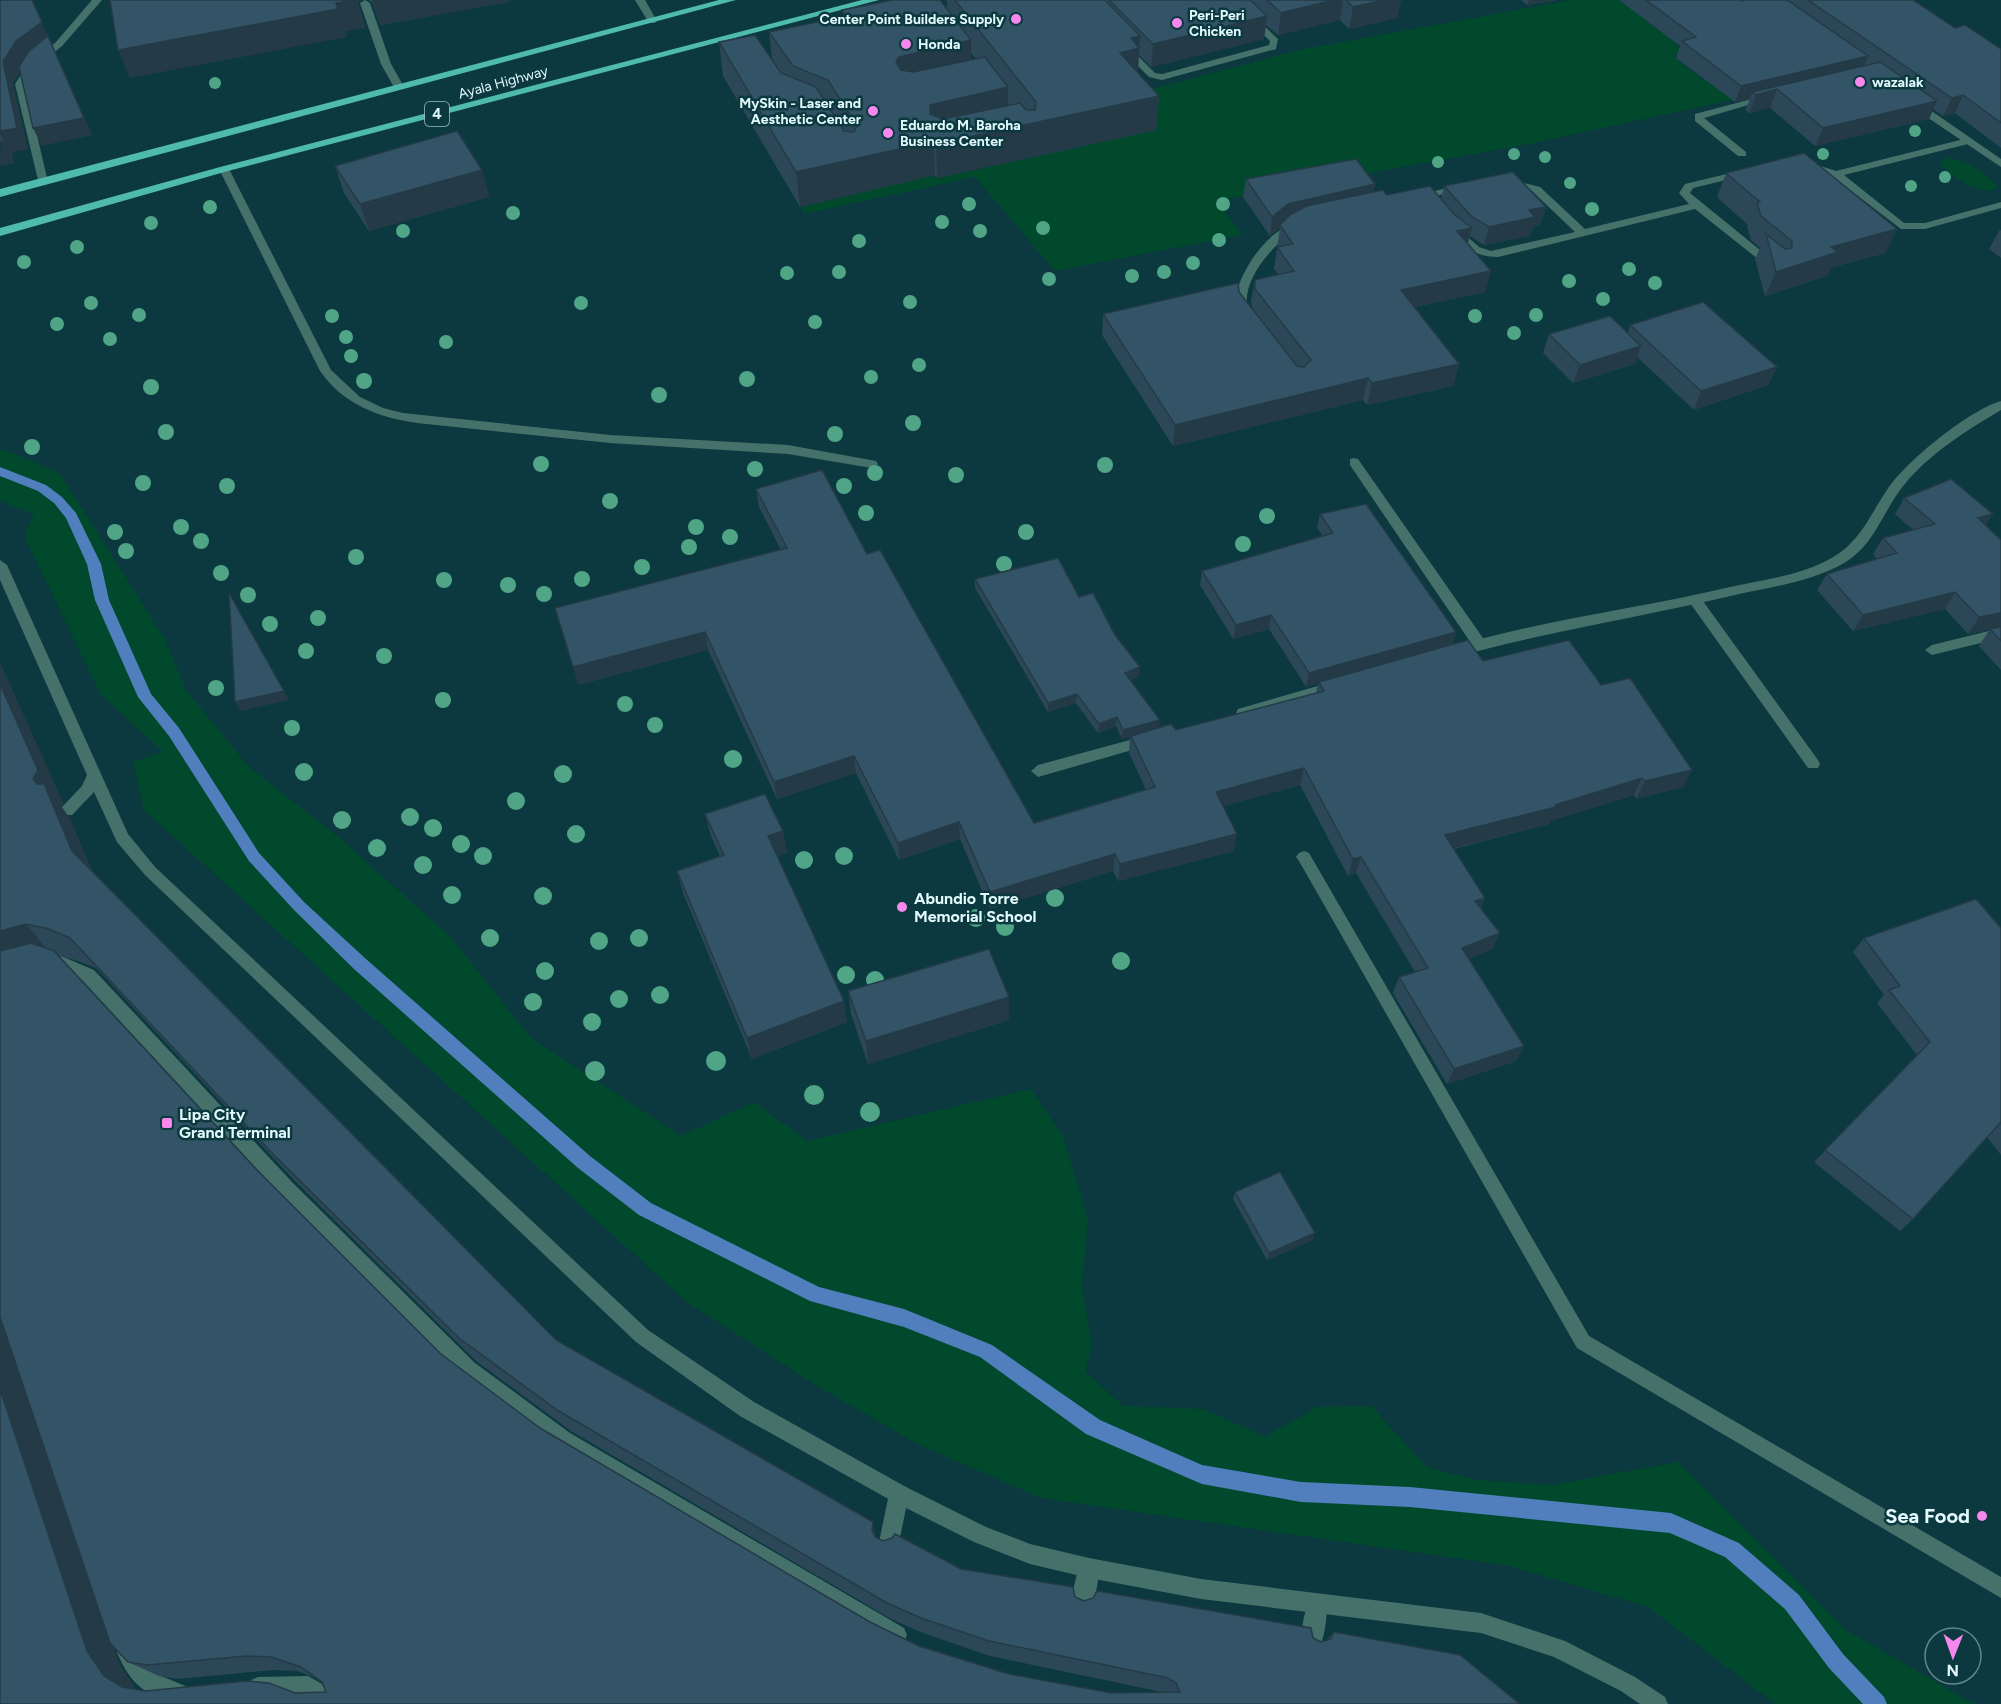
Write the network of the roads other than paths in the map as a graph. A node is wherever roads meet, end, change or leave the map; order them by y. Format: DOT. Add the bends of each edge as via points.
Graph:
graph roads {
  1 [pos="97,0"];
  2 [pos="640,0"];
  3 [pos="731,0"];
  4 [pos="824,0"];
  5 [pos="874,0"];
  6 [pos="1232,0"];
  7 [pos="365,3"];
  8 [pos="835,11"];
  9 [pos="652,21"];
  10 [pos="1119,42"];
  11 [pos="399,87"];
  12 [pos="1784,95"];
  13 [pos="1911,101"];
  14 [pos="1968,141"];
  15 [pos="1742,154"];
  16 [pos="1786,164"];
  17 [pos="2001,164"];
  18 [pos="225,169"];
  19 [pos="1756,170"];
  20 [pos="1836,174"];
  21 [pos="1499,181"];
  22 [pos="43,182"];
  23 [pos="1478,184"];
  24 [pos="0,193"];
  25 [pos="1401,201"];
  26 [pos="1697,205"];
  27 [pos="2001,205"];
  28 [pos="1446,220"];
  29 [pos="1312,222"];
  30 [pos="0,232"];
  31 [pos="1584,234"];
  32 [pos="1776,269"];
  33 [pos="1251,321"];
  34 [pos="2001,405"];
  35 [pos="1354,462"];
  36 [pos="872,464"];
  37 [pos="0,564"];
  38 [pos="1695,600"];
  39 [pos="2001,633"];
  40 [pos="1480,645"];
  41 [pos="1932,650"];
  42 [pos="1435,658"];
  43 [pos="1344,684"];
  44 [pos="1231,716"];
  45 [pos="1163,736"];
  46 [pos="1812,764"];
  47 [pos="1038,771"];
  48 [pos="95,773"];
  49 [pos="67,811"];
  50 [pos="1305,857"];
  51 [pos="30,969"];
  52 [pos="899,1494"];
  53 [pos="888,1546"];
  54 [pos="1089,1568"];
  55 [pos="2001,1588"];
  56 [pos="1082,1605"];
  57 [pos="1317,1605"];
  58 [pos="120,1632"];
  59 [pos="913,1643"];
  60 [pos="1311,1645"];
  61 [pos="237,1691"];
  62 [pos="200,1695"];
  63 [pos="338,1704"];
  64 [pos="1658,1704"];
  1 -- 22 [label="street" via="80,15 60,43 31,64 20,84"];
  2 -- 9 [label="street"];
  3 -- 9 [label="highway, Ayala Highway / 4"];
  4 -- 8 [label="highway"];
  5 -- 8 [label="highway, Ayala Highway / 4"];
  6 -- 10 [label="street" via="1275,41 1273,47 1157,77"];
  7 -- 11 [label="street" via="386,64"];
  8 -- 18 [label="highway, Ayala Highway / 4" via="748,40"];
  9 -- 11 [label="highway, Ayala Highway / 4"];
  11 -- 22 [label="highway, Ayala Highway / 4"];
  12 -- 15 [label="street" via="1699,116 1700,121"];
  13 -- 14 [label="street"];
  14 -- 17 [label="street"];
  14 -- 20 [label="street"];
  16 -- 20 [label="street" via="1810,164"];
  18 -- 30 [label="highway, Ayala Highway / 4"];
  18 -- 36 [label="street" via="326,371 356,401 382,412 440,420 635,441 790,448"];
  19 -- 26 [label="street" via="1689,186 1684,193"];
  20 -- 27 [label="street" via="1901,226 1925,226"];
  21 -- 31 [label="street" via="1536,189"];
  22 -- 24 [label="highway, Ayala Highway / 4"];
  23 -- 25 [label="street" via="1427,200"];
  26 -- 31 [label="street"];
  26 -- 32 [label="street"];
  28 -- 31 [label="street" via="1475,250 1489,254"];
  29 -- 33 [label="street" via="1290,227 1272,240 1243,288 1240,300"];
  34 -- 38 [label="street" via="1962,427 1898,482 1872,532 1839,560 1806,573"];
  35 -- 40 [label="street"];
  37 -- 48 [label="street"];
  38 -- 40 [label="street"];
  38 -- 46 [label="street"];
  39 -- 41 [label="street"];
  40 -- 42 [label="street"];
  43 -- 44 [label="street"];
  45 -- 47 [label="street"];
  48 -- 49 [label="street" via="88,789"];
  48 -- 52 [label="street" via="122,838 150,871 642,1336 747,1409"];
  50 -- 55 [label="street" via="1582,1342"];
  51 -- 59 [label="street" via="61,963 88,975 294,1197 468,1369 516,1407 563,1440 703,1524"];
  52 -- 53 [label="street"];
  52 -- 54 [label="street" via="981,1535 1030,1554"];
  54 -- 56 [label="street"];
  54 -- 57 [label="street"];
  57 -- 60 [label="street"];
  57 -- 64 [label="street" via="1481,1623 1558,1648"];
  58 -- 62 [label="street" via="132,1665 153,1688"];
  61 -- 63 [label="street" via="261,1686 308,1686"];
}
